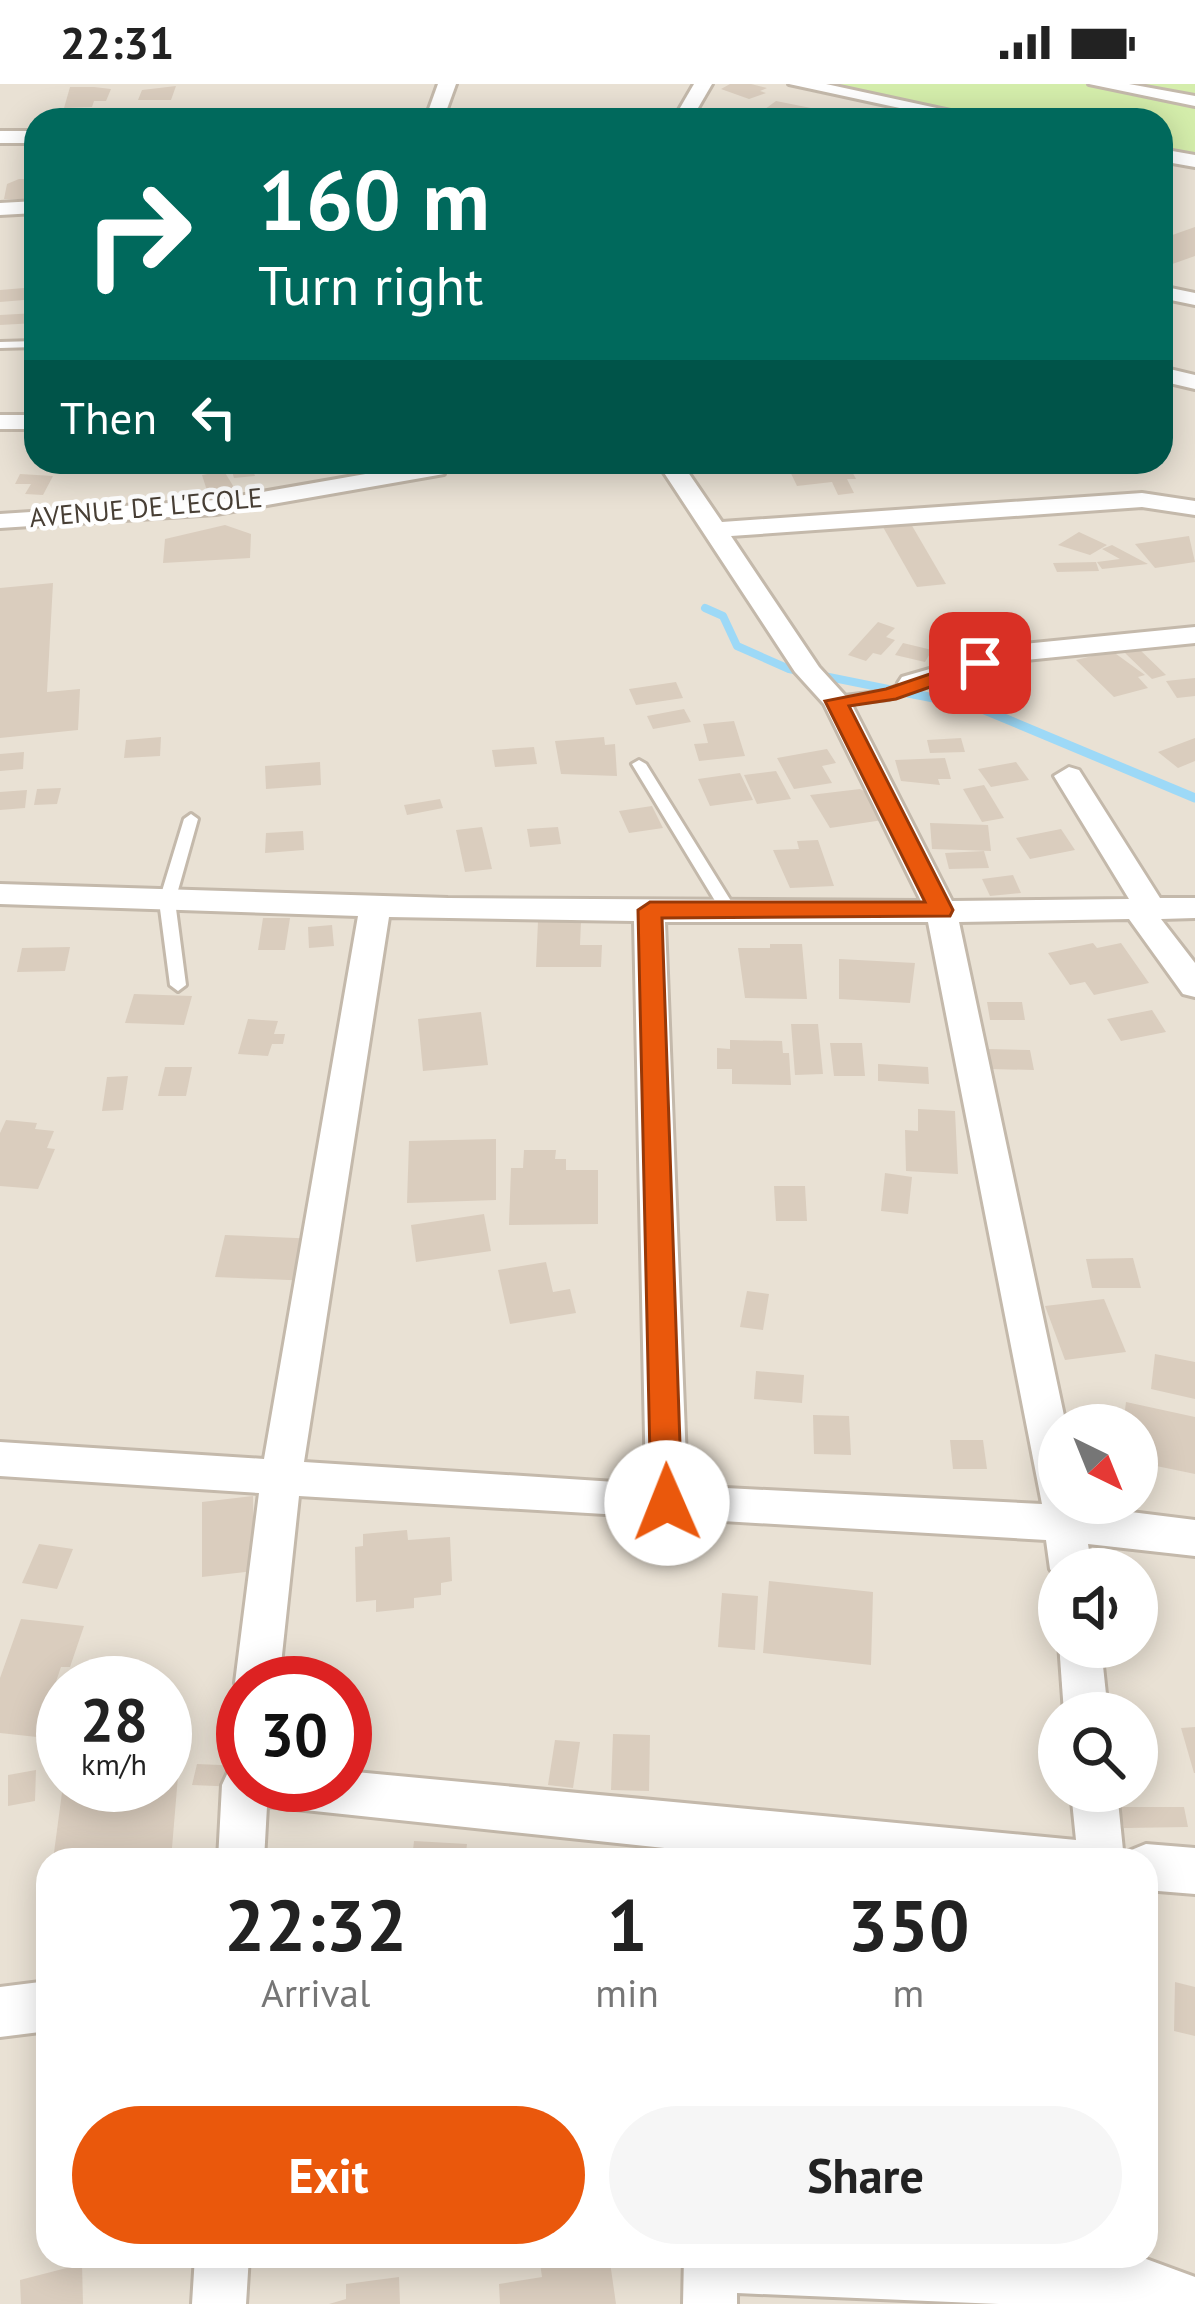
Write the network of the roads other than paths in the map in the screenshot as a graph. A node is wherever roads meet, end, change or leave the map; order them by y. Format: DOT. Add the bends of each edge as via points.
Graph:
graph roads {
  1 [pos="798,84"];
  2 [pos="1098,84"];
  3 [pos="1195,101"];
  4 [pos="906,108"];
  5 [pos="406,474"];
  6 [pos="677,474"];
  7 [pos="1195,508"];
  8 [pos="0,521"];
  9 [pos="716,530"];
  10 [pos="1195,635"];
  11 [pos="898,689"];
  12 [pos="836,701"];
  13 [pos="639,764"];
  14 [pos="1069,776"];
  15 [pos="191,819"];
  16 [pos="0,894"];
  17 [pos="167,902"];
  18 [pos="1195,908"];
  19 [pos="376,909"];
  20 [pos="1144,909"];
  21 [pos="650,910"];
  22 [pos="941,910"];
  23 [pos="731,914"];
  24 [pos="178,985"];
  25 [pos="1195,986"];
  26 [pos="1041,1404"];
  27 [pos="0,1459"];
  28 [pos="281,1478"];
  29 [pos="667,1503"];
  30 [pos="1038,1505"];
  31 [pos="1139,1524"];
  32 [pos="1195,1538"];
  33 [pos="260,1656"];
  34 [pos="372,1799"];
  35 [pos="244,1812"];
  36 [pos="1096,1812"];
  37 [pos="724,1846"];
  38 [pos="242,1848"];
  39 [pos="773,1848"];
  40 [pos="1100,1848"];
  41 [pos="1158,1868"];
  42 [pos="1195,1871"];
  43 [pos="36,2008"];
  44 [pos="0,2012"];
  45 [pos="221,2268"];
  46 [pos="710,2275"];
  47 [pos="1138,2281"];
  48 [pos="1195,2303"];
  49 [pos="219,2304"];
  1 -- 4 [label="street"];
  2 -- 3 [label="street"];
  5 -- 8 [label="street, AVENUE DE L'ECOLE" via="216,507"];
  6 -- 9 [label="street"];
  7 -- 9 [label="street" via="1142,500"];
  9 -- 12 [label="street"];
  10 -- 11 [label="street" via="1013,653"];
  11 -- 12 [label="lane"];
  12 -- 22 [label="street"];
  13 -- 23 [label="lane"];
  14 -- 20 [label="street"];
  15 -- 17 [label="lane"];
  16 -- 17 [label="street"];
  17 -- 19 [label="street"];
  17 -- 24 [label="lane"];
  18 -- 20 [label="street"];
  19 -- 21 [label="street"];
  19 -- 28 [label="street"];
  20 -- 22 [label="street"];
  20 -- 25 [label="street"];
  21 -- 23 [label="street"];
  21 -- 29 [label="street"];
  22 -- 23 [label="street"];
  22 -- 26 [label="street"];
  27 -- 28 [label="street"];
  28 -- 29 [label="street"];
  28 -- 33 [label="street"];
  29 -- 30 [label="street"];
  31 -- 32 [label="street"];
  34 -- 37 [label="street"];
  35 -- 38 [label="street"];
  36 -- 40 [label="street"];
  37 -- 39 [label="street"];
  41 -- 42 [label="street"];
  43 -- 44 [label="street"];
  45 -- 49 [label="street"];
  46 -- 47 [label="street"];
  47 -- 48 [label="street"];
}
